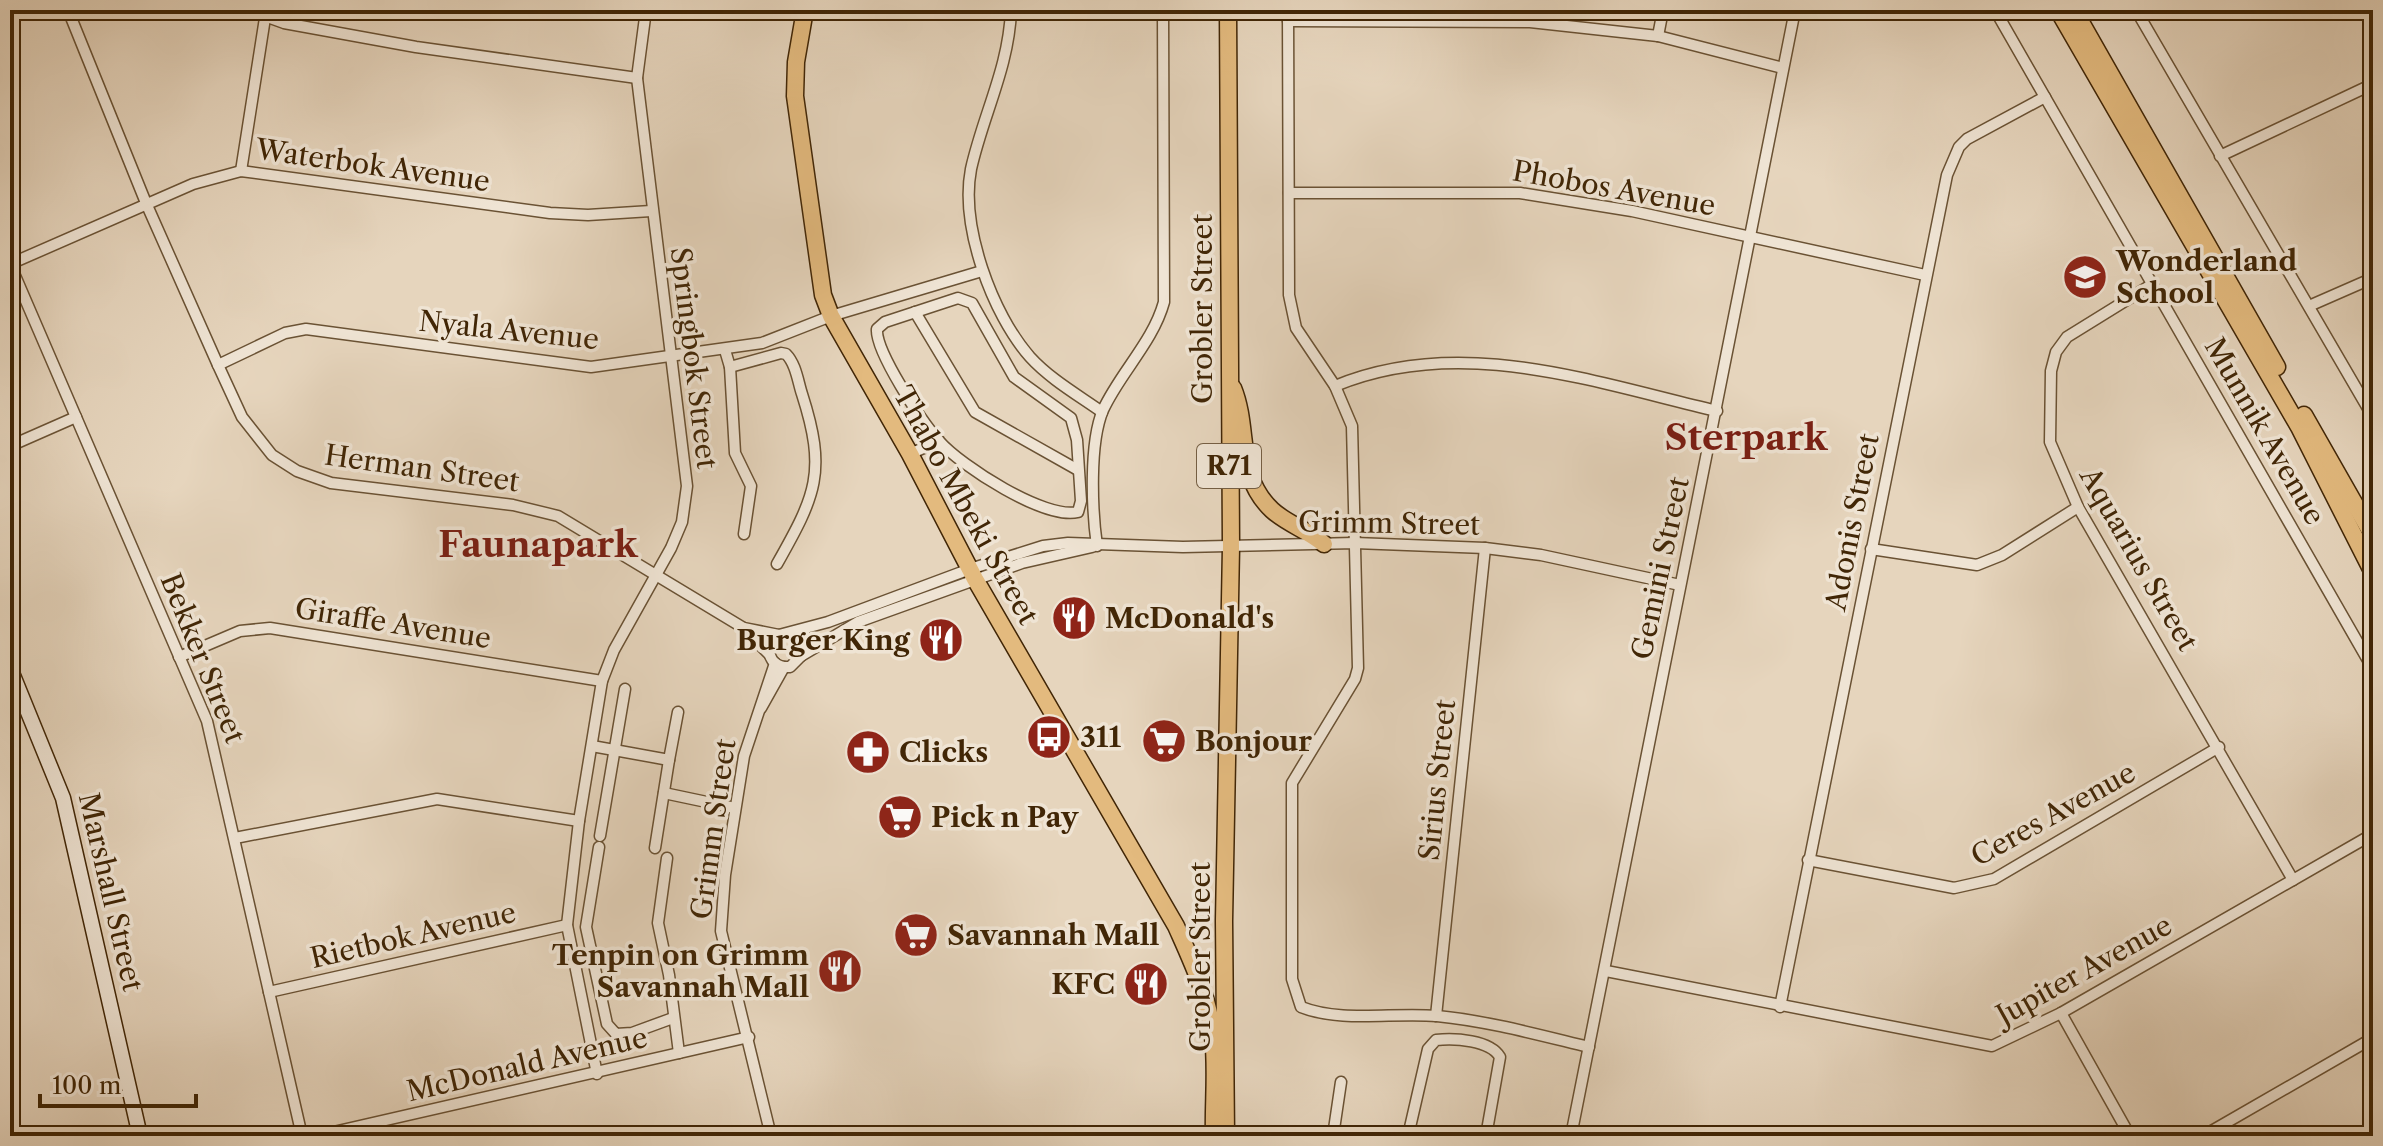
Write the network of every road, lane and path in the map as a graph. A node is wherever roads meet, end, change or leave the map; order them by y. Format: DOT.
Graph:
graph roads {
  1 [pos="68,10"];
  2 [pos="248,10"];
  3 [pos="646,10"];
  4 [pos="805,10"];
  5 [pos="1011,10"];
  6 [pos="1163,10"];
  7 [pos="1228,10"];
  8 [pos="1663,10"];
  9 [pos="1795,10"];
  10 [pos="1995,10"];
  11 [pos="2058,10"];
  12 [pos="2074,10"];
  13 [pos="2136,10"];
  14 [pos="1288,16"];
  15 [pos="265,18"];
  16 [pos="1658,36"];
  17 [pos="1783,68"];
  18 [pos="637,78"];
  19 [pos="2373,84"];
  20 [pos="2045,97"];
  21 [pos="2220,156"];
  22 [pos="241,171"];
  23 [pos="1289,193"];
  24 [pos="146,203"];
  25 [pos="651,211"];
  26 [pos="1751,237"];
  27 [pos="10,264"];
  28 [pos="982,271"];
  29 [pos="1925,275"];
  30 [pos="2373,278"];
  31 [pos="2151,285"];
  32 [pos="2309,306"];
  33 [pos="915,312"];
  34 [pos="831,316"];
  35 [pos="725,350"];
  36 [pos="669,358"];
  37 [pos="218,365"];
  38 [pos="730,367"];
  39 [pos="1228,375"];
  40 [pos="1335,386"];
  41 [pos="1717,411"];
  42 [pos="1102,412"];
  43 [pos="76,417"];
  44 [pos="2373,417"];
  45 [pos="939,441"];
  46 [pos="10,446"];
  47 [pos="910,454"];
  48 [pos="1078,470"];
  49 [pos="2078,507"];
  50 [pos="744,534"];
  51 [pos="2373,536"];
  52 [pos="1355,543"];
  53 [pos="1324,544"];
  54 [pos="1096,546"];
  55 [pos="1231,547"];
  56 [pos="1485,548"];
  57 [pos="1871,549"];
  58 [pos="777,564"];
  59 [pos="2373,573"];
  60 [pos="972,574"];
  61 [pos="657,578"];
  62 [pos="1680,585"];
  63 [pos="742,627"];
  64 [pos="784,634"];
  65 [pos="801,656"];
  66 [pos="179,657"];
  67 [pos="776,661"];
  68 [pos="10,668"];
  69 [pos="2373,669"];
  70 [pos="602,681"];
  71 [pos="625,689"];
  72 [pos="678,712"];
  73 [pos="592,746"];
  74 [pos="2219,747"];
  75 [pos="616,750"];
  76 [pos="669,760"];
  77 [pos="664,793"];
  78 [pos="735,808"];
  79 [pos="579,821"];
  80 [pos="2373,834"];
  81 [pos="235,838"];
  82 [pos="655,848"];
  83 [pos="667,858"];
  84 [pos="1808,860"];
  85 [pos="2293,880"];
  86 [pos="1224,921"];
  87 [pos="567,925"];
  88 [pos="1606,971"];
  89 [pos="269,992"];
  90 [pos="1780,1007"];
  91 [pos="2061,1013"];
  92 [pos="1436,1016"];
  93 [pos="673,1018"];
  94 [pos="749,1037"];
  95 [pos="2373,1038"];
  96 [pos="1214,1039"];
  97 [pos="1589,1047"];
  98 [pos="679,1053"];
  99 [pos="597,1074"];
  100 [pos="1341,1082"];
  101 [pos="1226,1129"];
  102 [pos="140,1136"];
  103 [pos="302,1136"];
  104 [pos="316,1136"];
  105 [pos="771,1136"];
  106 [pos="1214,1136"];
  107 [pos="1333,1136"];
  108 [pos="1408,1136"];
  109 [pos="1486,1136"];
  110 [pos="1571,1136"];
  111 [pos="2130,1136"];
  112 [pos="2203,1136"];
  1 -- 24 [label="street, Herman Street"];
  2 -- 15 [label="street"];
  3 -- 18 [label="street, Springbok Street"];
  4 -- 34 [label="main road, Thabo Mbeki Street"];
  5 -- 28 [label="street"];
  6 -- 42 [label="street, Grobler Street"];
  7 -- 39 [label="main road, Grobler Street / R71"];
  8 -- 16 [label="street"];
  9 -- 17 [label="street, Gemini Street"];
  10 -- 20 [label="street, Munnik Avenue"];
  11 -- 59 [label="main road, Munnik Avenue"];
  12 -- 51 [label="main road, Munnik Avenue"];
  13 -- 21 [label="street"];
  14 -- 16 [label="street"];
  14 -- 23 [label="street"];
  15 -- 18 [label="street"];
  15 -- 22 [label="street"];
  16 -- 17 [label="street"];
  17 -- 26 [label="street, Gemini Street"];
  18 -- 25 [label="street, Springbok Street"];
  19 -- 21 [label="street"];
  20 -- 29 [label="street, Adonis Street"];
  20 -- 31 [label="street, Munnik Avenue"];
  21 -- 32 [label="street"];
  22 -- 24 [label="street, Waterbok Avenue"];
  22 -- 25 [label="street, Waterbok Avenue"];
  23 -- 26 [label="street, Phobos Avenue"];
  23 -- 40 [label="street"];
  24 -- 27 [label="street, Waterbok Avenue"];
  24 -- 37 [label="street, Herman Street"];
  25 -- 36 [label="street, Springbok Street"];
  26 -- 29 [label="street, Phobos Avenue"];
  26 -- 41 [label="street, Gemini Street"];
  27 -- 43 [label="street, Bekker Street"];
  28 -- 34 [label="street, Nyala Avenue"];
  28 -- 42 [label="street"];
  29 -- 57 [label="street, Adonis Street"];
  30 -- 32 [label="street"];
  31 -- 49 [label="street, Aquarius Street"];
  31 -- 69 [label="street, Munnik Avenue"];
  32 -- 44 [label="street"];
  33 -- 45 [label="street"];
  33 -- 48 [label="street"];
  33 -- 48 [label="street"];
  34 -- 35 [label="street, Nyala Avenue"];
  34 -- 47 [label="main road, Thabo Mbeki Street"];
  35 -- 36 [label="street, Nyala Avenue"];
  35 -- 38 [label="street"];
  36 -- 37 [label="street, Nyala Avenue"];
  36 -- 61 [label="street, Springbok Street"];
  37 -- 61 [label="street, Herman Street"];
  38 -- 50 [label="street"];
  38 -- 58 [label="street"];
  39 -- 53 [label="main road"];
  39 -- 55 [label="main road, Grobler Street / R71"];
  40 -- 41 [label="street"];
  40 -- 52 [label="street"];
  41 -- 62 [label="street, Gemini Street"];
  42 -- 54 [label="street, Grobler Street"];
  43 -- 46 [label="street"];
  43 -- 66 [label="street, Bekker Street"];
  45 -- 47 [label="street"];
  45 -- 48 [label="street"];
  47 -- 60 [label="main road, Thabo Mbeki Street"];
  49 -- 57 [label="street"];
  49 -- 74 [label="street, Aquarius Street"];
  52 -- 53 [label="street, Grimm Street"];
  52 -- 56 [label="street, Grimm Street"];
  52 -- 92 [label="street"];
  53 -- 55 [label="street, Grimm Street"];
  54 -- 55 [label="street, Grimm Street"];
  54 -- 60 [label="street, Grimm Street"];
  55 -- 86 [label="main road, Grobler Street / R71"];
  56 -- 62 [label="street, Grimm Street"];
  56 -- 92 [label="street, Sirius Street"];
  57 -- 84 [label="street, Adonis Street"];
  60 -- 64 [label="street, Grimm Street"];
  60 -- 65 [label="street, Grimm Street"];
  60 -- 96 [label="main road, Thabo Mbeki Street"];
  61 -- 63 [label="street, Herman Street"];
  61 -- 70 [label="street, Springbok Street"];
  62 -- 88 [label="street, Gemini Street"];
  63 -- 64 [label="street, Herman Street"];
  63 -- 67 [label="street, Herman Street"];
  64 -- 65 [label="street"];
  64 -- 67 [label="street"];
  65 -- 67 [label="street"];
  66 -- 70 [label="street, Giraffe Avenue"];
  66 -- 81 [label="street, Bekker Street"];
  67 -- 78 [label="street, Grimm Street"];
  68 -- 102 [label="street, Marshall Street"];
  70 -- 73 [label="street, Springbok Street"];
  71 -- 75 [label="street"];
  72 -- 76 [label="street"];
  73 -- 75 [label="street"];
  73 -- 79 [label="street, Springbok Street"];
  74 -- 84 [label="street, Ceres Avenue"];
  74 -- 85 [label="street, Aquarius Street"];
  75 -- 76 [label="street"];
  75 -- 93 [label="street"];
  76 -- 77 [label="street"];
  77 -- 78 [label="street"];
  77 -- 82 [label="street"];
  78 -- 94 [label="street, Grimm Street"];
  79 -- 81 [label="street"];
  79 -- 87 [label="street, Springbok Street"];
  80 -- 85 [label="street, Jupiter Avenue"];
  81 -- 89 [label="street, Bekker Street"];
  83 -- 93 [label="street"];
  84 -- 90 [label="street, Adonis Street"];
  85 -- 91 [label="street, Jupiter Avenue"];
  86 -- 96 [label="main road"];
  86 -- 101 [label="main road, Grobler Street / R71"];
  87 -- 89 [label="street, Rietbok Avenue"];
  87 -- 99 [label="street, Springbok Street"];
  88 -- 90 [label="street, Jupiter Avenue"];
  88 -- 97 [label="street, Gemini Street"];
  89 -- 103 [label="street, Bekker Street"];
  90 -- 91 [label="street, Jupiter Avenue"];
  91 -- 111 [label="street"];
  92 -- 97 [label="street"];
  93 -- 98 [label="street"];
  94 -- 98 [label="street, McDonald Avenue"];
  94 -- 105 [label="street, Grimm Street"];
  95 -- 112 [label="street"];
  96 -- 101 [label="main road"];
  96 -- 106 [label="main road, Grobler Street"];
  97 -- 110 [label="street, Gemini Street"];
  98 -- 99 [label="street, McDonald Avenue"];
  99 -- 104 [label="street, McDonald Avenue"];
  100 -- 107 [label="street"];
  108 -- 109 [label="street"];
}
